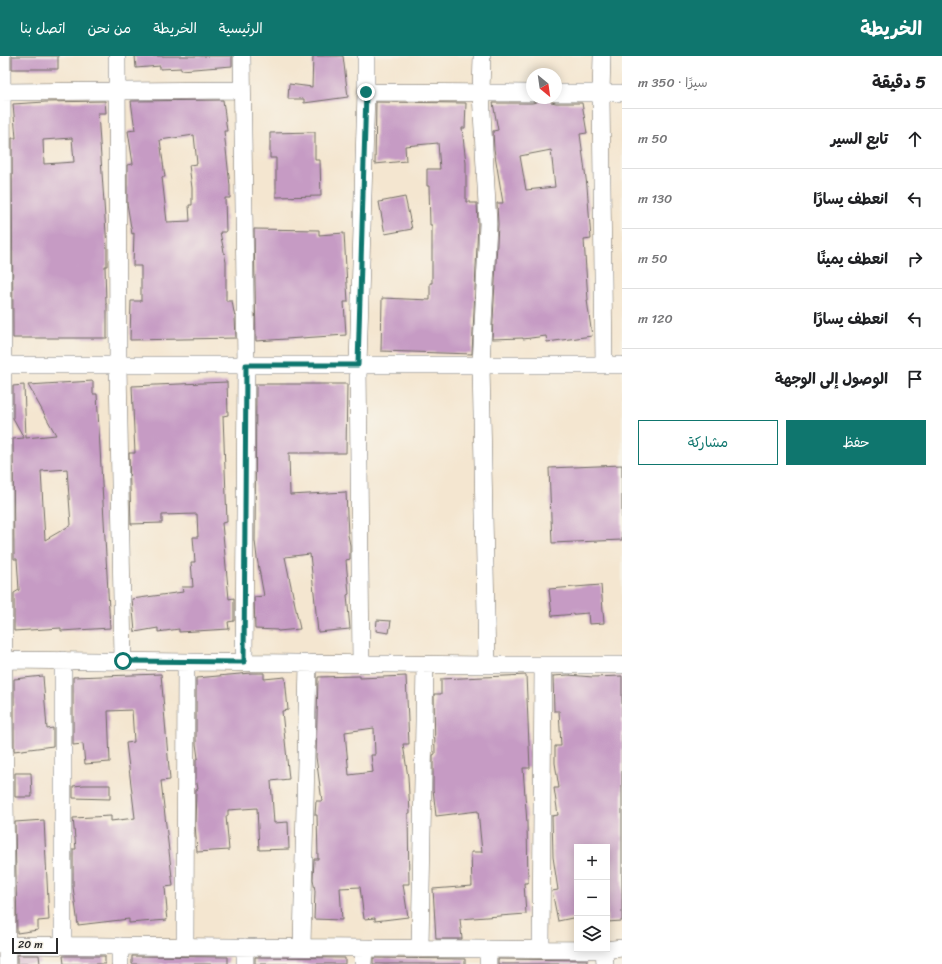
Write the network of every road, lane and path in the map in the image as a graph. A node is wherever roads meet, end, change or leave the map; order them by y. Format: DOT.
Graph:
graph roads {
  1 [pos="2,56"];
  2 [pos="117,56"];
  3 [pos="242,56"];
  4 [pos="366,56"];
  5 [pos="482,56"];
  6 [pos="602,56"];
  7 [pos="118,90"];
  8 [pos="242,90"];
  9 [pos="1,92"];
  10 [pos="366,92"];
  11 [pos="481,93"];
  12 [pos="526,93"];
  13 [pos="562,93"];
  14 [pos="601,93"];
  15 [pos="622,93"];
  16 [pos="1,365"];
  17 [pos="118,365"];
  18 [pos="246,365"];
  19 [pos="358,365"];
  20 [pos="481,365"];
  21 [pos="604,365"];
  22 [pos="622,366"];
  23 [pos="2,485"];
  24 [pos="5,660"];
  25 [pos="64,660"];
  26 [pos="123,661"];
  27 [pos="186,662"];
  28 [pos="244,662"];
  29 [pos="308,663"];
  30 [pos="361,664"];
  31 [pos="425,665"];
  32 [pos="488,665"];
  33 [pos="543,665"];
  34 [pos="622,665"];
  35 [pos="2,716"];
  36 [pos="3,945"];
  37 [pos="62,945"];
  38 [pos="120,946"];
  39 [pos="185,946"];
  40 [pos="245,947"];
  41 [pos="302,947"];
  42 [pos="420,948"];
  43 [pos="622,948"];
  44 [pos="541,949"];
  45 [pos="363,956"];
  46 [pos="488,956"];
  47 [pos="604,957"];
  48 [pos="7,964"];
  49 [pos="120,964"];
  50 [pos="245,964"];
  1 -- 9 [label="street"];
  2 -- 7 [label="street"];
  3 -- 8 [label="street"];
  4 -- 10 [label="street"];
  5 -- 11 [label="street"];
  6 -- 14 [label="street"];
  7 -- 8 [label="street"];
  7 -- 9 [label="street"];
  7 -- 17 [label="street"];
  8 -- 18 [label="street"];
  9 -- 16 [label="street"];
  10 -- 11 [label="street"];
  10 -- 19 [label="street"];
  11 -- 12 [label="street"];
  11 -- 20 [label="street"];
  13 -- 14 [label="street"];
  14 -- 15 [label="street"];
  14 -- 21 [label="street"];
  16 -- 17 [label="street"];
  16 -- 23 [label="street"];
  17 -- 18 [label="street"];
  17 -- 26 [label="street"];
  18 -- 19 [label="street"];
  18 -- 28 [label="street"];
  19 -- 20 [label="street"];
  19 -- 30 [label="street"];
  20 -- 21 [label="street"];
  20 -- 32 [label="street"];
  21 -- 22 [label="street"];
  23 -- 24 [label="street"];
  24 -- 25 [label="street"];
  24 -- 35 [label="street"];
  25 -- 26 [label="street"];
  25 -- 37 [label="street"];
  26 -- 27 [label="street"];
  27 -- 28 [label="street"];
  27 -- 39 [label="street"];
  28 -- 29 [label="street"];
  29 -- 30 [label="street"];
  29 -- 41 [label="street"];
  30 -- 31 [label="street"];
  31 -- 32 [label="street"];
  31 -- 42 [label="street"];
  32 -- 33 [label="street"];
  33 -- 34 [label="street"];
  33 -- 44 [label="street"];
  35 -- 36 [label="street"];
  36 -- 37 [label="street"];
  36 -- 48 [label="street"];
  37 -- 38 [label="street"];
  38 -- 39 [label="street"];
  38 -- 49 [label="street"];
  39 -- 40 [label="street"];
  40 -- 41 [label="street"];
  40 -- 50 [label="street"];
  41 -- 45 [label="street"];
  42 -- 45 [label="street"];
  42 -- 46 [label="street"];
  43 -- 47 [label="street"];
  44 -- 46 [label="street"];
  44 -- 47 [label="street"];
}
